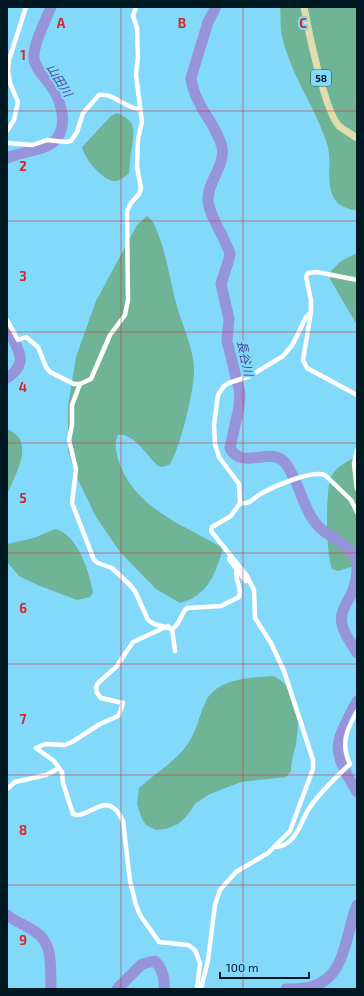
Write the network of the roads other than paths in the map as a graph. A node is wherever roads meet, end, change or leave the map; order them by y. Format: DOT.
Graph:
graph roads {
  1 [pos="26,7"];
  2 [pos="136,7"];
  3 [pos="304,7"];
  4 [pos="140,109"];
  5 [pos="7,131"];
  6 [pos="357,138"];
  7 [pos="7,143"];
  8 [pos="357,280"];
  9 [pos="311,312"];
  10 [pos="7,320"];
  11 [pos="80,384"];
  12 [pos="357,395"];
  13 [pos="357,450"];
  14 [pos="357,489"];
  15 [pos="240,503"];
  16 [pos="357,512"];
  17 [pos="215,538"];
  18 [pos="237,570"];
  19 [pos="254,590"];
  20 [pos="170,627"];
  21 [pos="175,651"];
  22 [pos="357,711"];
  23 [pos="59,768"];
  24 [pos="7,789"];
  25 [pos="276,847"];
  26 [pos="197,989"];
  27 [pos="201,989"];
  1 -- 5 [label="street"];
  2 -- 4 [label="street"];
  3 -- 6 [label="main road, 58"];
  4 -- 7 [label="street"];
  4 -- 11 [label="street"];
  8 -- 9 [label="street"];
  9 -- 12 [label="street"];
  9 -- 15 [label="street"];
  10 -- 11 [label="street"];
  11 -- 20 [label="street"];
  13 -- 14 [label="street"];
  15 -- 16 [label="street"];
  15 -- 17 [label="street"];
  17 -- 18 [label="street"];
  17 -- 19 [label="street"];
  18 -- 19 [label="street"];
  18 -- 20 [label="street"];
  19 -- 25 [label="street"];
  20 -- 21 [label="street"];
  20 -- 23 [label="street"];
  22 -- 25 [label="street"];
  23 -- 24 [label="street"];
  23 -- 26 [label="street"];
  25 -- 27 [label="street"];
}
